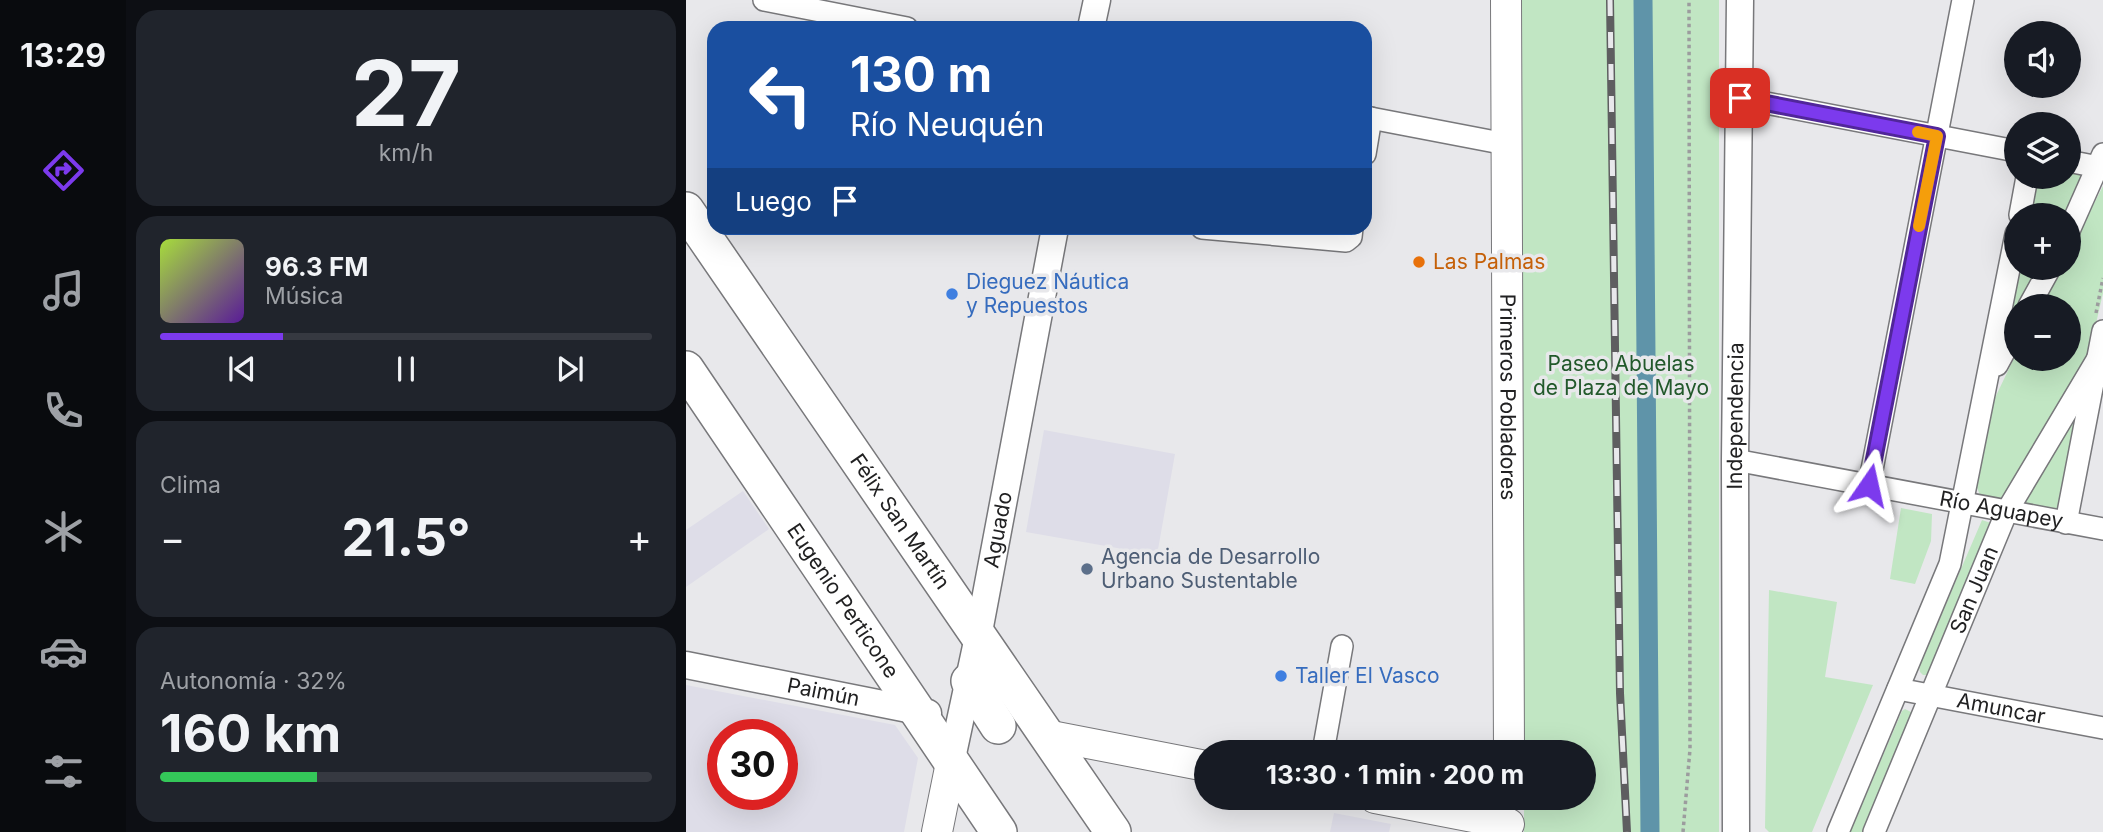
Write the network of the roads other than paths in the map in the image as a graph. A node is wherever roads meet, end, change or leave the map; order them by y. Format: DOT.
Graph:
graph roads {
  1 [pos="764,0"];
  2 [pos="1097,0"];
  3 [pos="1506,0"];
  4 [pos="1740,0"];
  5 [pos="1963,0"];
  6 [pos="821,5"];
  7 [pos="881,21"];
  8 [pos="1092,21"];
  9 [pos="1740,98"];
  10 [pos="1372,118"];
  11 [pos="1937,136"];
  12 [pos="1506,144"];
  13 [pos="2004,149"];
  14 [pos="2081,162"];
  15 [pos="2101,163"];
  16 [pos="2081,205"];
  17 [pos="686,210"];
  18 [pos="1054,235"];
  19 [pos="1274,235"];
  20 [pos="1351,235"];
  21 [pos="2007,280"];
  22 [pos="2098,328"];
  23 [pos="2004,352"];
  24 [pos="2097,360"];
  25 [pos="686,369"];
  26 [pos="1986,385"];
  27 [pos="1735,460"];
  28 [pos="1869,485"];
  29 [pos="1963,503"];
  30 [pos="2007,512"];
  31 [pos="2066,523"];
  32 [pos="2103,530"];
  33 [pos="978,637"];
  34 [pos="1342,646"];
  35 [pos="686,665"];
  36 [pos="969,681"];
  37 [pos="1898,689"];
  38 [pos="1931,696"];
  39 [pos="915,710"];
  40 [pos="961,719"];
  41 [pos="998,726"];
  42 [pos="2103,728"];
  43 [pos="1045,735"];
  44 [pos="1325,740"];
  45 [pos="1509,740"];
  46 [pos="951,763"];
  47 [pos="1194,764"];
  48 [pos="1455,810"];
  49 [pos="1509,818"];
  50 [pos="937,832"];
  51 [pos="999,832"];
  52 [pos="1113,832"];
  53 [pos="1736,832"];
  54 [pos="1838,832"];
  55 [pos="1874,832"];
  1 -- 6 [label="street"];
  2 -- 8 [label="street"];
  3 -- 12 [label="main road, Primeros Pobladores"];
  4 -- 9 [label="street, Independencia"];
  5 -- 11 [label="street"];
  6 -- 7 [label="street"];
  9 -- 11 [label="street"];
  9 -- 27 [label="street, Independencia"];
  10 -- 12 [label="street"];
  11 -- 13 [label="street"];
  11 -- 28 [label="street"];
  12 -- 45 [label="main road, Primeros Pobladores"];
  14 -- 15 [label="street"];
  15 -- 16 [label="street"];
  17 -- 33 [label="highway, Félix San Martín"];
  18 -- 33 [label="street, Aguado"];
  19 -- 20 [label="street"];
  21 -- 26 [label="street, San Juan"];
  22 -- 24 [label="street, San Juan"];
  23 -- 26 [label="street, San Juan"];
  24 -- 30 [label="street, San Juan"];
  24 -- 31 [label="street, San Juan"];
  25 -- 39 [label="highway, Eugenio Perticone"];
  26 -- 29 [label="street, San Juan"];
  27 -- 28 [label="street, Río Aguapey"];
  27 -- 53 [label="street, Independencia"];
  28 -- 29 [label="street, Río Aguapey"];
  29 -- 30 [label="street, Río Aguapey"];
  29 -- 37 [label="street, San Juan"];
  30 -- 31 [label="street, Río Aguapey"];
  30 -- 38 [label="street, San Juan"];
  31 -- 32 [label="street, Río Aguapey"];
  33 -- 36 [label="street, Aguado"];
  33 -- 43 [label="highway, Félix San Martín"];
  34 -- 44 [label="street"];
  35 -- 39 [label="street, Paimún"];
  36 -- 40 [label="street, Aguado"];
  36 -- 41 [label="highway"];
  37 -- 38 [label="street, Amuncar"];
  37 -- 54 [label="street, San Juan"];
  38 -- 42 [label="street, Amuncar"];
  38 -- 55 [label="street, San Juan"];
  39 -- 40 [label="street, Paimún"];
  39 -- 46 [label="highway, Eugenio Perticone"];
  40 -- 41 [label="street, Paimún"];
  40 -- 46 [label="street, Aguado"];
  41 -- 43 [label="street, Paimún"];
  43 -- 47 [label="main road"];
  43 -- 52 [label="highway, Félix San Martín"];
  46 -- 50 [label="main road, Aguado"];
  46 -- 51 [label="highway, Eugenio Perticone"];
  48 -- 49 [label="main road"];
}
